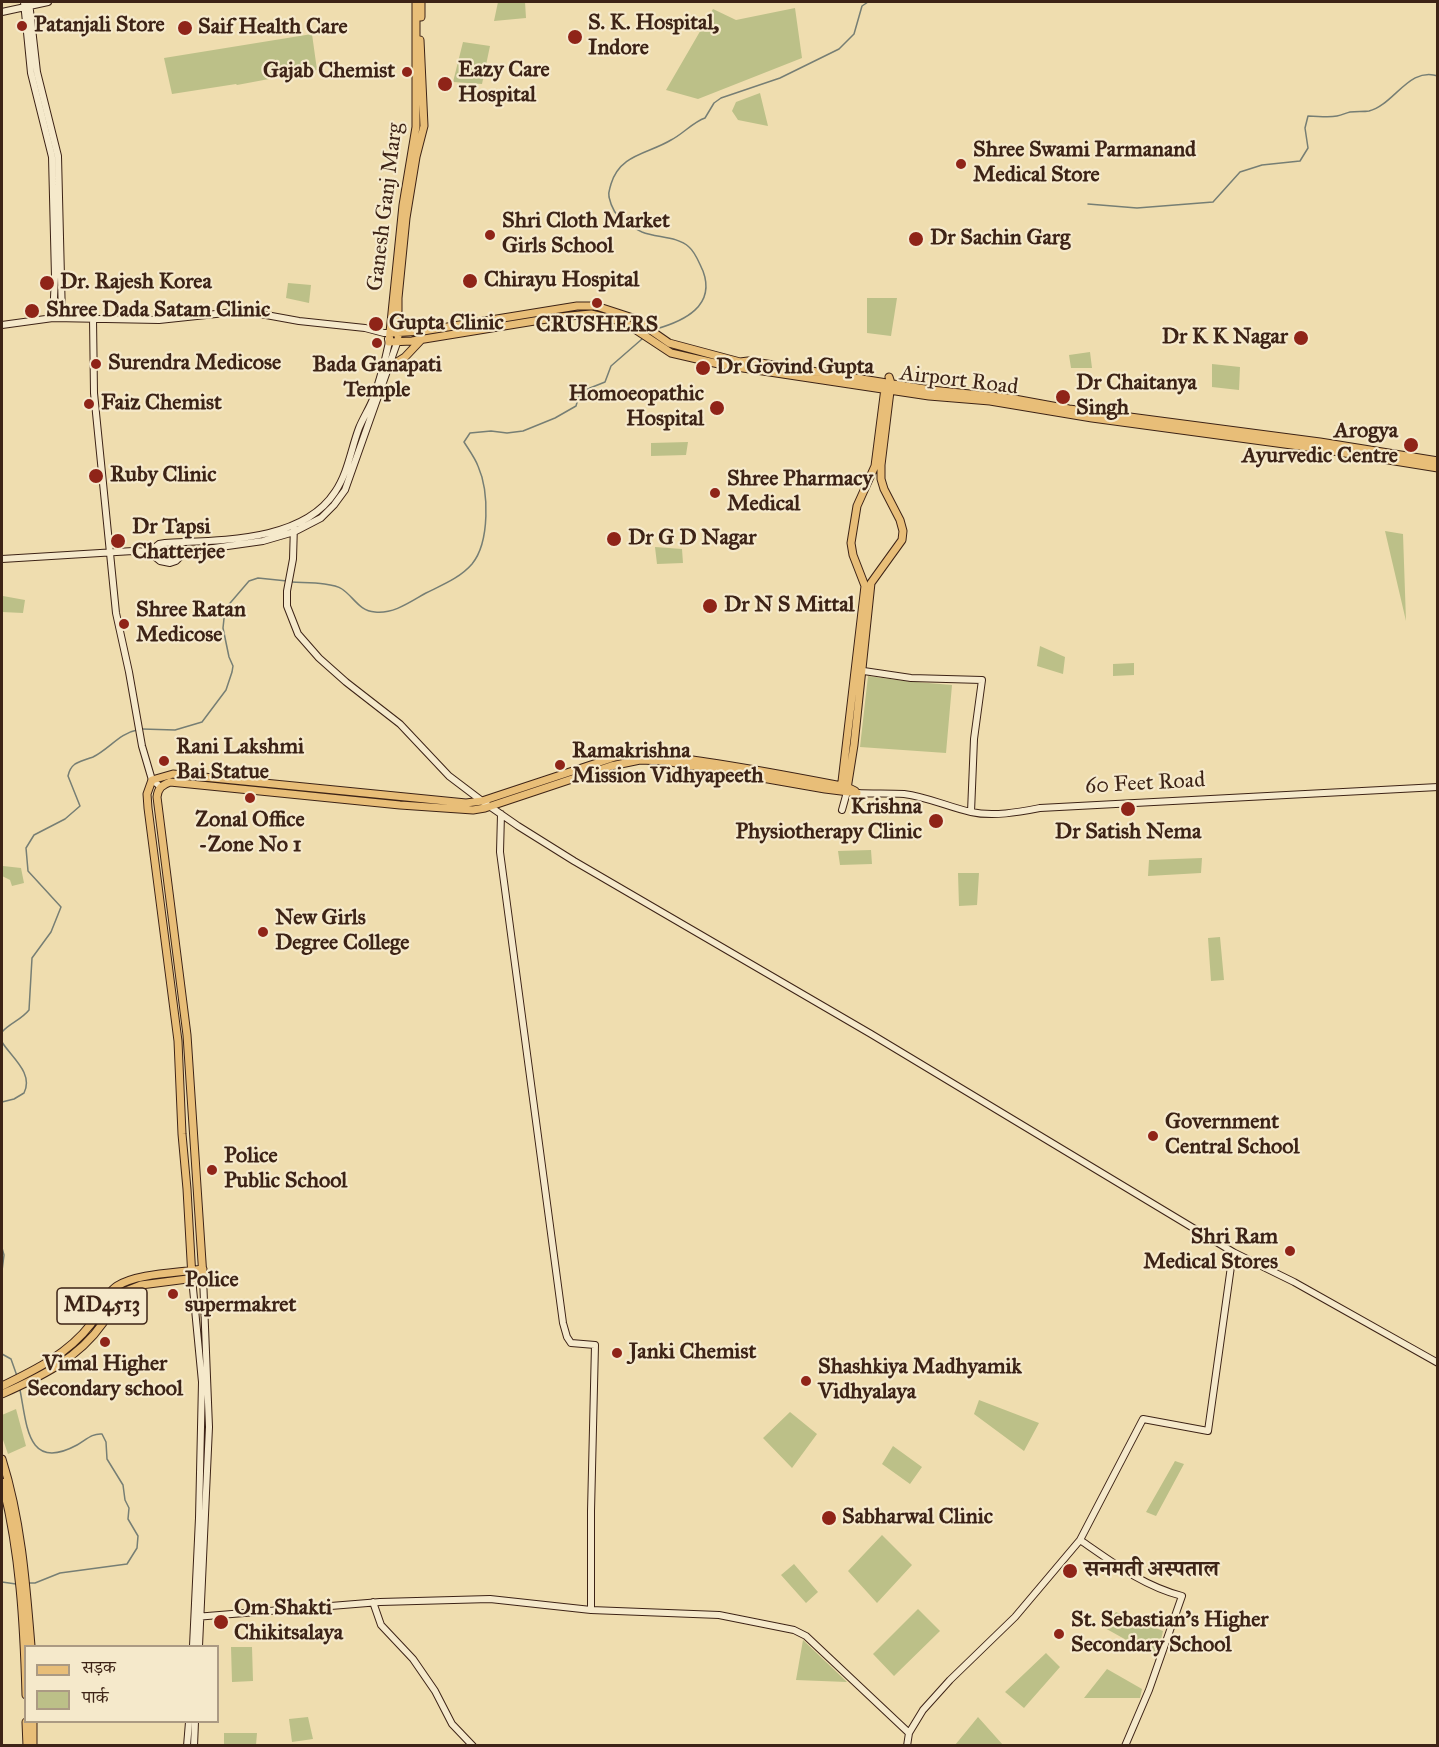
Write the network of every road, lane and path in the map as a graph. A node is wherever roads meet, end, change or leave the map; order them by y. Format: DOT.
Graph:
graph roads {
  1 [pos="48,2"];
  2 [pos="416,2"];
  3 [pos="421,2"];
  4 [pos="27,4"];
  5 [pos="2,12"];
  6 [pos="53,318"];
  7 [pos="62,318"];
  8 [pos="93,318"];
  9 [pos="2,326"];
  10 [pos="391,333"];
  11 [pos="421,340"];
  12 [pos="393,342"];
  13 [pos="389,367"];
  14 [pos="888,386"];
  15 [pos="1437,461"];
  16 [pos="1437,468"];
  17 [pos="294,529"];
  18 [pos="109,552"];
  19 [pos="149,552"];
  20 [pos="2,559"];
  21 [pos="859,670"];
  22 [pos="152,780"];
  23 [pos="160,787"];
  24 [pos="1437,787"];
  25 [pos="844,789"];
  26 [pos="857,793"];
  27 [pos="482,801"];
  28 [pos="491,806"];
  29 [pos="842,808"];
  30 [pos="971,812"];
  31 [pos="501,814"];
  32 [pos="1233,1252"];
  33 [pos="203,1273"];
  34 [pos="192,1274"];
  35 [pos="1437,1363"];
  36 [pos="4,1389"];
  37 [pos="2,1459"];
  38 [pos="2,1482"];
  39 [pos="1080,1540"];
  40 [pos="22,1578"];
  41 [pos="24,1595"];
  42 [pos="373,1602"];
  43 [pos="591,1610"];
  44 [pos="198,1617"];
  45 [pos="25,1645"];
  46 [pos="31,1645"];
  47 [pos="193,1645"];
  48 [pos="199,1645"];
  49 [pos="26,1723"];
  50 [pos="33,1723"];
  51 [pos="189,1723"];
  52 [pos="195,1723"];
  53 [pos="909,1733"];
  54 [pos="27,1746"];
  55 [pos="33,1746"];
  56 [pos="187,1746"];
  57 [pos="194,1746"];
  58 [pos="473,1746"];
  59 [pos="907,1746"];
  60 [pos="1125,1746"];
  1 -- 4 [label="street"];
  2 -- 10 [label="main road, Ganesh Ganj Marg"];
  3 -- 10 [label="main road"];
  4 -- 5 [label="street"];
  4 -- 6 [label="street"];
  4 -- 7 [label="street"];
  6 -- 7 [label="street"];
  6 -- 9 [label="street"];
  7 -- 8 [label="street"];
  8 -- 10 [label="street"];
  8 -- 18 [label="street"];
  10 -- 12 [label="main road"];
  10 -- 12 [label="street"];
  10 -- 14 [label="main road, Airport Road"];
  11 -- 12 [label="main road, Airport Road"];
  11 -- 13 [label="main road"];
  11 -- 14 [label="main road, Airport Road"];
  12 -- 13 [label="street"];
  12 -- 17 [label="street"];
  13 -- 17 [label="street"];
  14 -- 15 [label="main road, Airport Road"];
  14 -- 16 [label="main road, Airport Road"];
  14 -- 21 [label="main road"];
  14 -- 21 [label="main road"];
  17 -- 19 [label="street"];
  17 -- 19 [label="street"];
  17 -- 27 [label="street"];
  18 -- 19 [label="street"];
  18 -- 20 [label="street"];
  18 -- 22 [label="street"];
  21 -- 25 [label="main road"];
  21 -- 30 [label="street"];
  22 -- 23 [label="street"];
  22 -- 27 [label="main road"];
  22 -- 34 [label="main road"];
  23 -- 28 [label="main road"];
  23 -- 33 [label="main road"];
  24 -- 30 [label="street, 60 Feet Road"];
  25 -- 26 [label="main road"];
  25 -- 27 [label="main road"];
  25 -- 28 [label="main road"];
  25 -- 29 [label="street"];
  26 -- 30 [label="street, 60 Feet Road"];
  27 -- 28 [label="street"];
  28 -- 31 [label="street"];
  31 -- 32 [label="street"];
  31 -- 43 [label="street"];
  32 -- 35 [label="street"];
  32 -- 39 [label="street"];
  33 -- 34 [label="main road, MD4513"];
  33 -- 44 [label="street"];
  34 -- 36 [label="main road, MD4513"];
  34 -- 44 [label="street"];
  37 -- 40 [label="main road"];
  38 -- 40 [label="main road"];
  39 -- 53 [label="street"];
  39 -- 60 [label="street"];
  40 -- 41 [label="main road"];
  41 -- 45 [label="main road"];
  41 -- 46 [label="main road"];
  42 -- 43 [label="street"];
  42 -- 44 [label="street"];
  42 -- 58 [label="street"];
  43 -- 53 [label="street"];
  44 -- 47 [label="street"];
  44 -- 48 [label="street"];
  49 -- 54 [label="main road"];
  50 -- 55 [label="main road"];
  51 -- 56 [label="street"];
  52 -- 57 [label="street"];
  53 -- 59 [label="street"];
}
